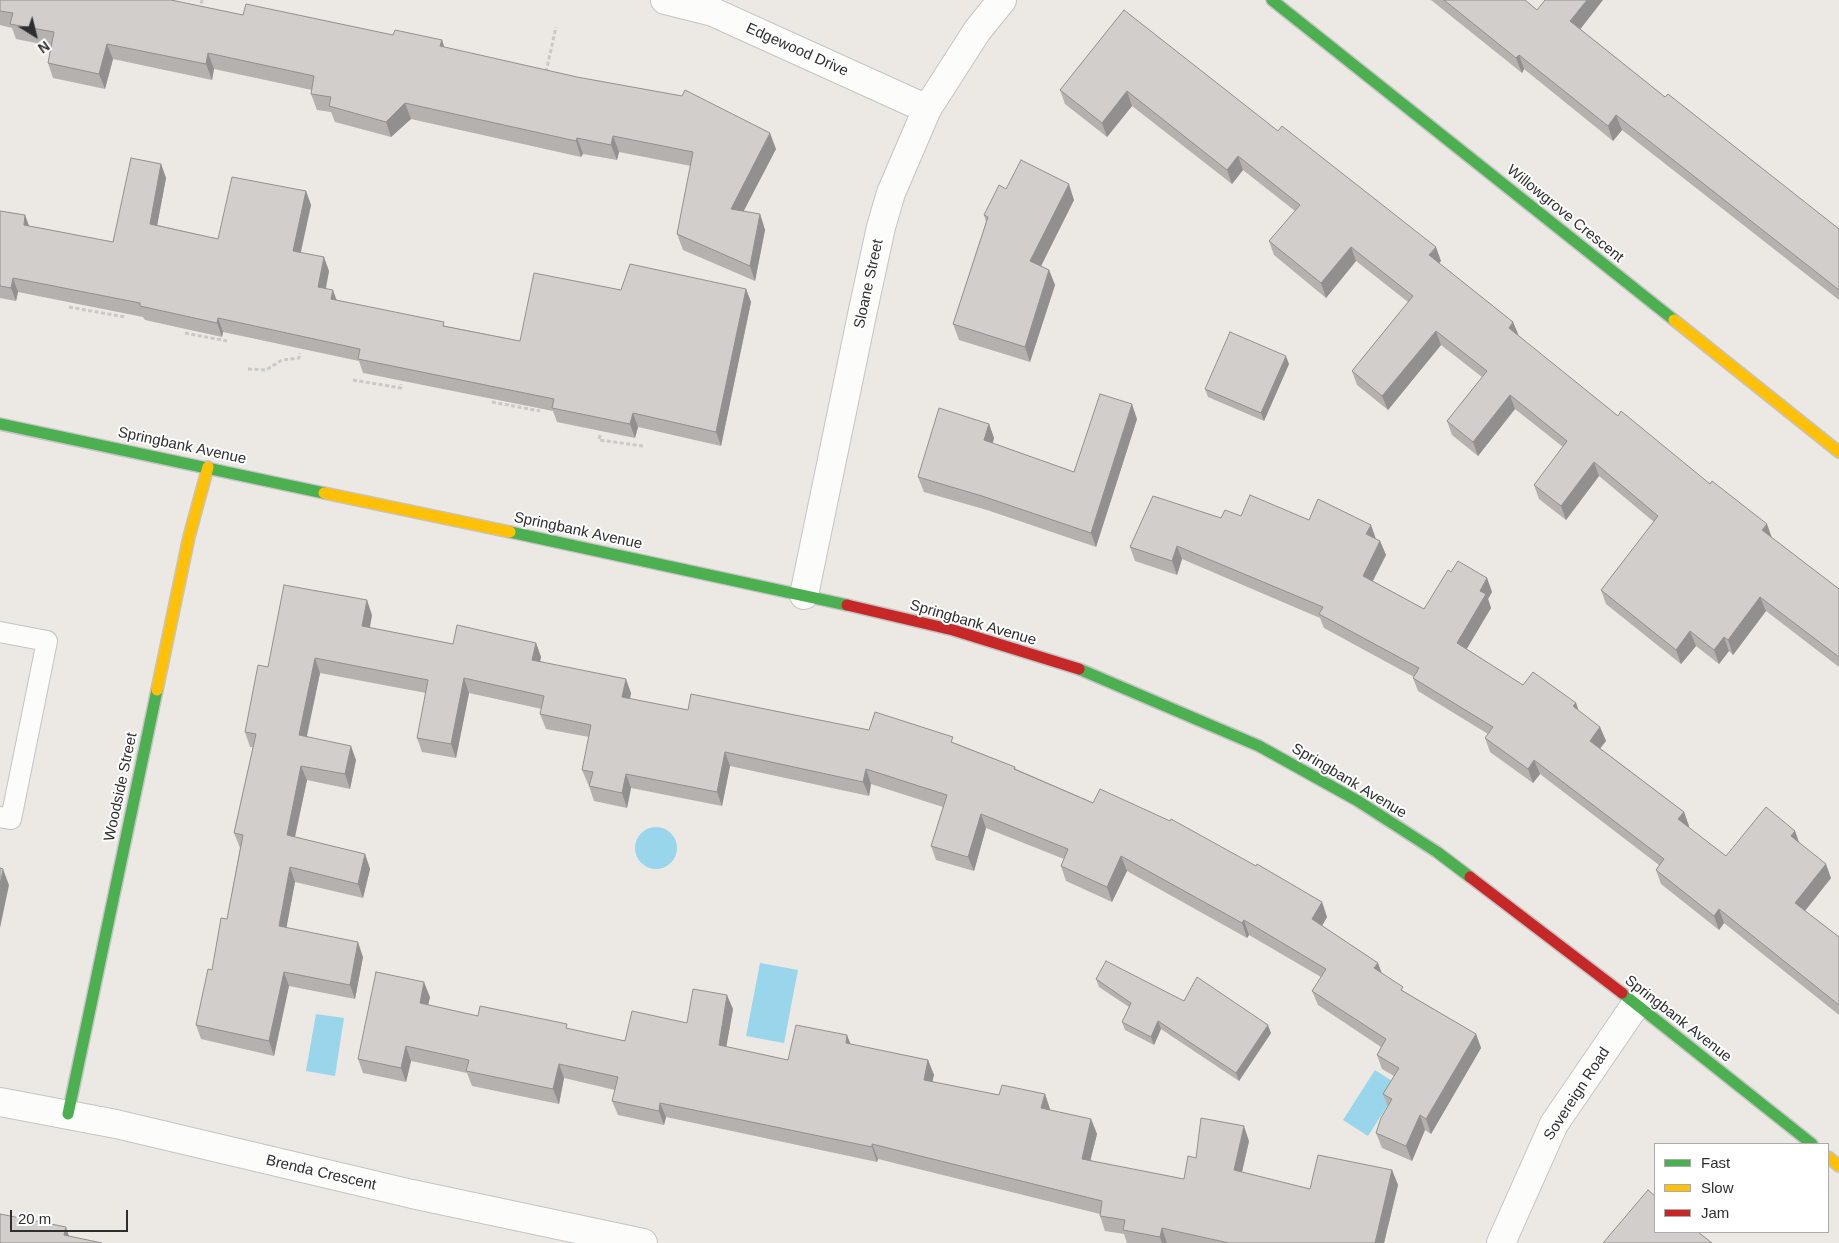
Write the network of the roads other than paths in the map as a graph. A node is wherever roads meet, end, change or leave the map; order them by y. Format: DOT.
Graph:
graph roads {
  1 [pos="665,0"];
  2 [pos="1002,0"];
  3 [pos="1272,0"];
  4 [pos="927,109"];
  5 [pos="0,424"];
  6 [pos="1839,452"];
  7 [pos="208,466"];
  8 [pos="804,595"];
  9 [pos="0,632"];
  10 [pos="0,817"];
  11 [pos="1636,1004"];
  12 [pos="0,1102"];
  13 [pos="68,1114"];
  14 [pos="1811,1143"];
  15 [pos="1829,1158"];
  16 [pos="1839,1166"];
  17 [pos="643,1243"];
  18 [pos="1502,1243"];
  1 -- 4 [label="street, Edgewood Drive"];
  2 -- 4 [label="street, Sloane Street"];
  3 -- 6 [label="main road, Willowgrove Crescent"];
  4 -- 8 [label="street, Sloane Street"];
  5 -- 7 [label="main road, Springbank Avenue"];
  7 -- 8 [label="main road, Springbank Avenue"];
  7 -- 13 [label="main road, Woodside Street"];
  8 -- 11 [label="main road, Springbank Avenue"];
  9 -- 10 [label="lane"];
  11 -- 14 [label="main road, Springbank Avenue"];
  11 -- 18 [label="street, Sovereign Road"];
  12 -- 13 [label="street, Brenda Crescent"];
  13 -- 17 [label="street, Brenda Crescent"];
  15 -- 16 [label="main road"];
}
